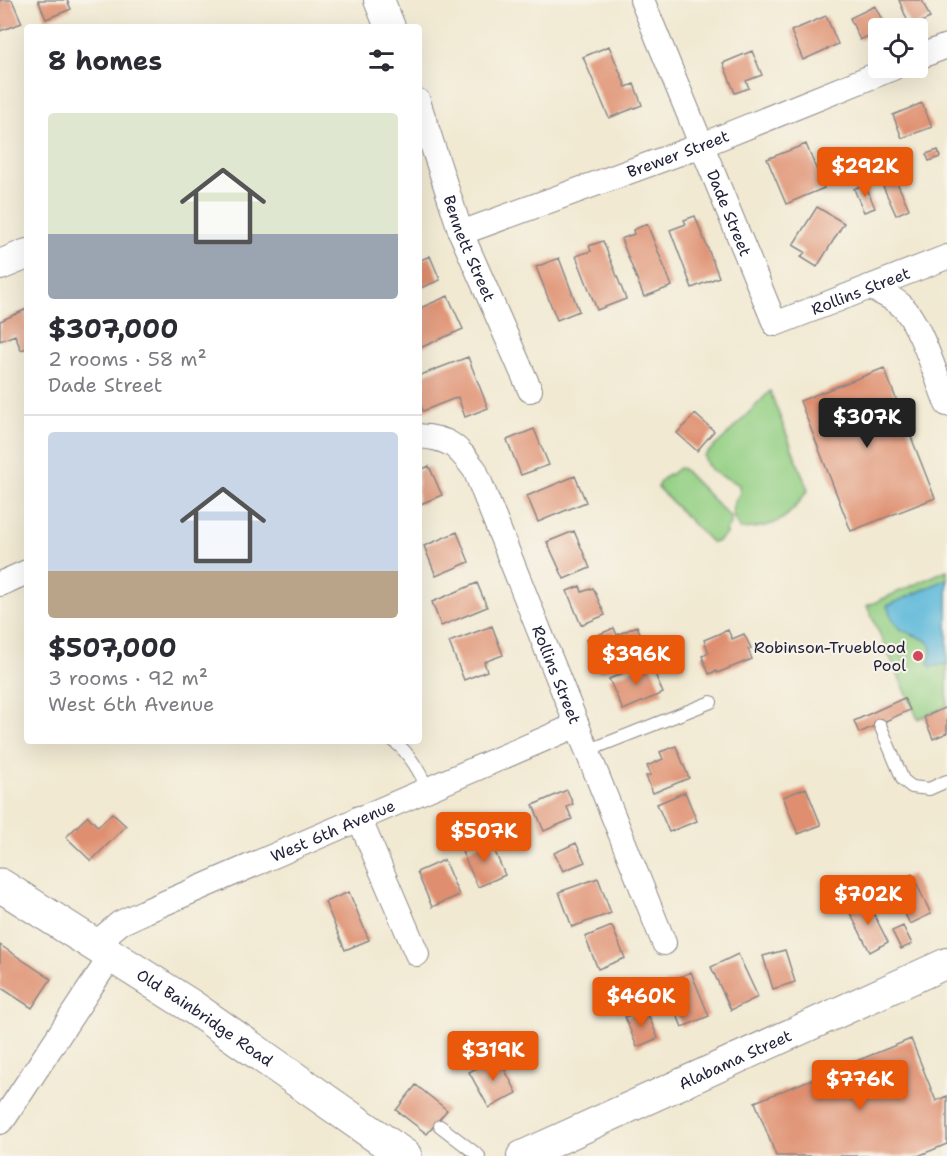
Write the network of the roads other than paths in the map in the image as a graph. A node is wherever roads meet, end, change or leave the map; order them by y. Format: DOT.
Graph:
graph roads {
  1 [pos="379,0"];
  2 [pos="642,0"];
  3 [pos="389,24"];
  4 [pos="947,46"];
  5 [pos="928,53"];
  6 [pos="869,78"];
  7 [pos="422,113"];
  8 [pos="702,146"];
  9 [pos="461,233"];
  10 [pos="24,255"];
  11 [pos="947,257"];
  12 [pos="0,265"];
  13 [pos="869,287"];
  14 [pos="775,324"];
  15 [pos="530,390"];
  16 [pos="947,404"];
  17 [pos="422,436"];
  18 [pos="24,573"];
  19 [pos="0,584"];
  20 [pos="711,702"];
  21 [pos="577,725"];
  22 [pos="880,725"];
  23 [pos="398,744"];
  24 [pos="587,751"];
  25 [pos="947,781"];
  26 [pos="428,789"];
  27 [pos="359,819"];
  28 [pos="0,885"];
  29 [pos="664,943"];
  30 [pos="102,950"];
  31 [pos="417,954"];
  32 [pos="947,963"];
  33 [pos="0,1122"];
  34 [pos="440,1126"];
  35 [pos="526,1155"];
  36 [pos="405,1156"];
  37 [pos="479,1156"];
  1 -- 3 [label="street"];
  2 -- 8 [label="street, Dade Street"];
  4 -- 5 [label="street"];
  6 -- 8 [label="street, Brewer Street"];
  7 -- 9 [label="street, Bennett Street"];
  8 -- 9 [label="street, Brewer Street"];
  8 -- 14 [label="street, Dade Street"];
  9 -- 15 [label="street, Bennett Street"];
  10 -- 12 [label="street"];
  11 -- 13 [label="street, Rollins Street"];
  13 -- 14 [label="street, Rollins Street"];
  13 -- 16 [label="street"];
  17 -- 21 [label="street, Rollins Street"];
  18 -- 19 [label="street"];
  20 -- 24 [label="lane"];
  21 -- 24 [label="street, Rollins Street"];
  21 -- 26 [label="street, West 6th Avenue"];
  22 -- 25 [label="lane"];
  23 -- 26 [label="lane"];
  24 -- 29 [label="street, Rollins Street"];
  26 -- 27 [label="street, West 6th Avenue"];
  27 -- 30 [label="street, West 6th Avenue"];
  27 -- 31 [label="street"];
  28 -- 30 [label="main road, Old Bainbridge Road"];
  30 -- 33 [label="street, West 6th Avenue"];
  30 -- 36 [label="main road, Old Bainbridge Road"];
  32 -- 35 [label="street, Alabama Street"];
  34 -- 37 [label="lane"];
}
